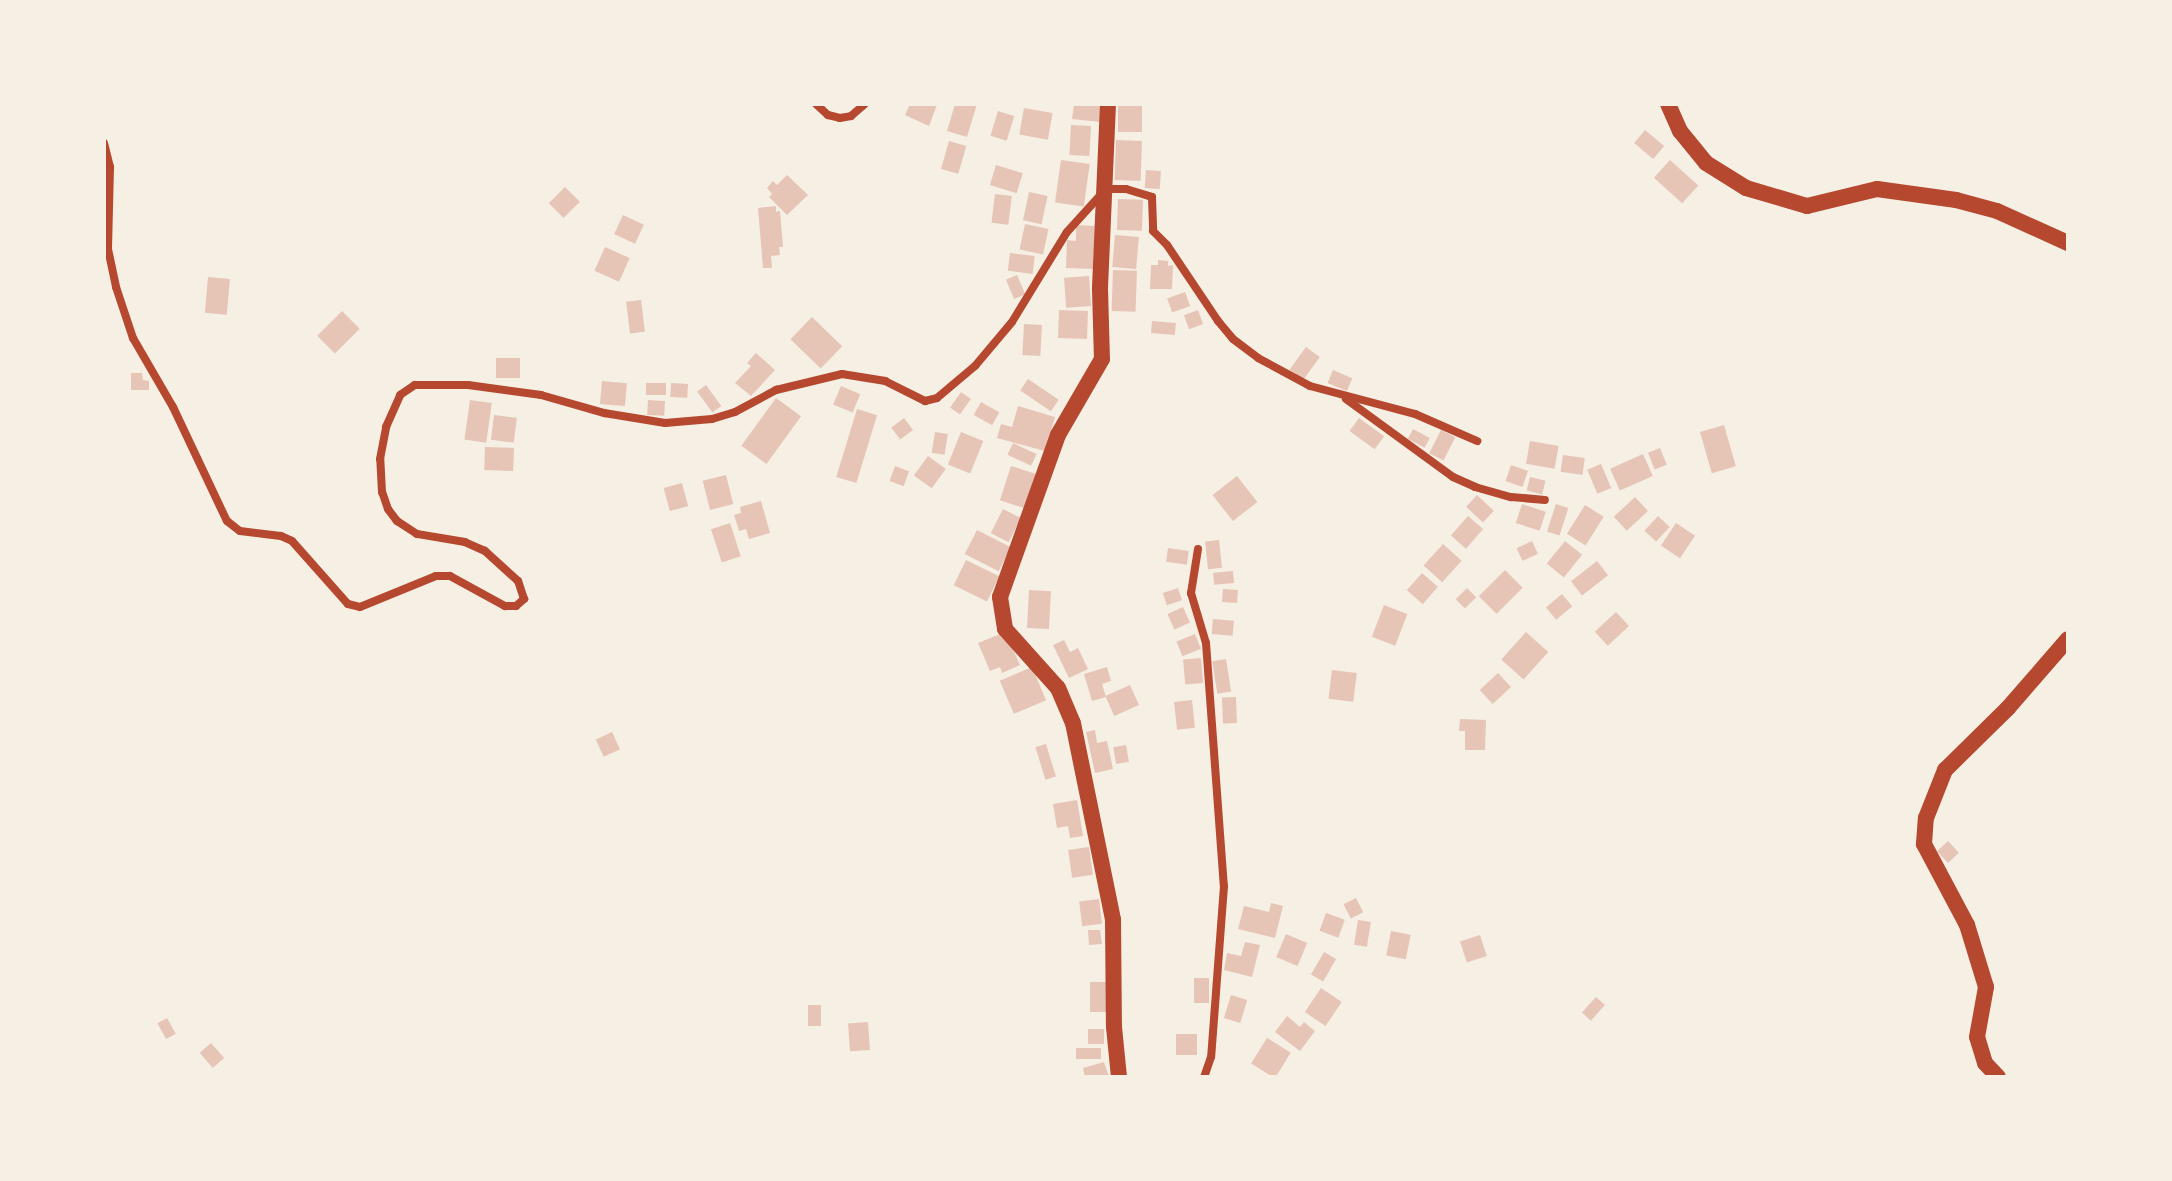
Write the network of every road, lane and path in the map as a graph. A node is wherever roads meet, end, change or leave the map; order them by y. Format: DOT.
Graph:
graph roads {
  1 [pos="816,104"];
  2 [pos="865,104"];
  3 [pos="1108,104"];
  4 [pos="1668,104"];
  5 [pos="104,143"];
  6 [pos="1106,189"];
  7 [pos="2068,243"];
  8 [pos="1343,396"];
  9 [pos="1477,441"];
  10 [pos="1545,500"];
  11 [pos="1198,549"];
  12 [pos="2068,639"];
  13 [pos="1119,1077"];
  14 [pos="1204,1077"];
  15 [pos="1998,1077"];
  1 -- 2 [label="street"];
  3 -- 6 [label="main road"];
  4 -- 7 [label="main road"];
  5 -- 6 [label="street"];
  6 -- 8 [label="street"];
  6 -- 13 [label="main road"];
  8 -- 9 [label="street"];
  8 -- 10 [label="street"];
  11 -- 14 [label="street"];
  12 -- 15 [label="main road"];
}
